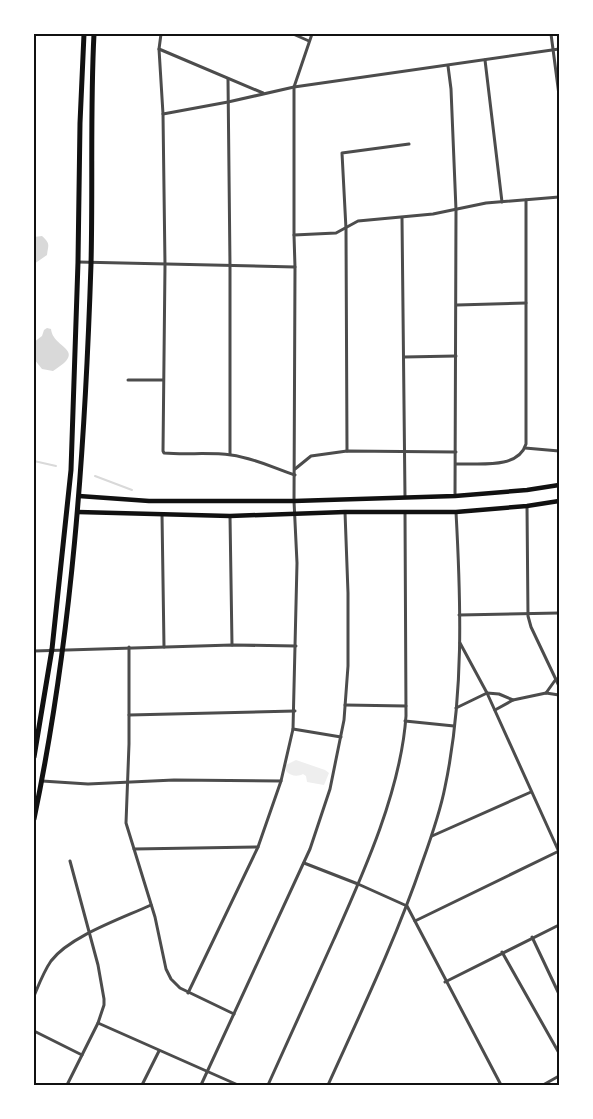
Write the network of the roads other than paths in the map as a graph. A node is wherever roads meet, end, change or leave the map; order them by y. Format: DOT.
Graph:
graph roads {
  1 [pos="84,34"];
  2 [pos="94,34"];
  3 [pos="161,34"];
  4 [pos="292,34"];
  5 [pos="312,34"];
  6 [pos="551,34"];
  7 [pos="309,41"];
  8 [pos="159,49"];
  9 [pos="559,49"];
  10 [pos="553,50"];
  11 [pos="485,60"];
  12 [pos="448,66"];
  13 [pos="228,79"];
  14 [pos="294,87"];
  15 [pos="264,94"];
  16 [pos="559,95"];
  17 [pos="228,102"];
  18 [pos="162,114"];
  19 [pos="409,144"];
  20 [pos="559,197"];
  21 [pos="526,200"];
  22 [pos="502,202"];
  23 [pos="456,210"];
  24 [pos="402,218"];
  25 [pos="346,229"];
  26 [pos="294,235"];
  27 [pos="78,262"];
  28 [pos="91,263"];
  29 [pos="165,265"];
  30 [pos="230,266"];
  31 [pos="295,266"];
  32 [pos="526,303"];
  33 [pos="457,305"];
  34 [pos="456,356"];
  35 [pos="404,357"];
  36 [pos="128,380"];
  37 [pos="164,380"];
  38 [pos="525,448"];
  39 [pos="347,451"];
  40 [pos="559,451"];
  41 [pos="406,452"];
  42 [pos="456,452"];
  43 [pos="230,454"];
  44 [pos="456,464"];
  45 [pos="295,469"];
  46 [pos="295,475"];
  47 [pos="559,485"];
  48 [pos="79,496"];
  49 [pos="455,496"];
  50 [pos="406,497"];
  51 [pos="294,501"];
  52 [pos="559,501"];
  53 [pos="527,506"];
  54 [pos="78,512"];
  55 [pos="345,512"];
  56 [pos="405,512"];
  57 [pos="456,512"];
  58 [pos="162,514"];
  59 [pos="294,514"];
  60 [pos="230,516"];
  61 [pos="559,612"];
  62 [pos="528,614"];
  63 [pos="459,615"];
  64 [pos="460,643"];
  65 [pos="232,645"];
  66 [pos="296,646"];
  67 [pos="129,647"];
  68 [pos="164,647"];
  69 [pos="62,649"];
  70 [pos="52,650"];
  71 [pos="34,651"];
  72 [pos="556,679"];
  73 [pos="559,686"];
  74 [pos="487,693"];
  75 [pos="546,693"];
  76 [pos="559,695"];
  77 [pos="514,700"];
  78 [pos="345,705"];
  79 [pos="406,706"];
  80 [pos="456,708"];
  81 [pos="494,710"];
  82 [pos="295,711"];
  83 [pos="129,715"];
  84 [pos="405,721"];
  85 [pos="455,726"];
  86 [pos="293,729"];
  87 [pos="341,737"];
  88 [pos="34,757"];
  89 [pos="42,781"];
  90 [pos="281,781"];
  91 [pos="127,782"];
  92 [pos="531,792"];
  93 [pos="34,819"];
  94 [pos="431,836"];
  95 [pos="258,846"];
  96 [pos="134,849"];
  97 [pos="559,851"];
  98 [pos="70,861"];
  99 [pos="304,863"];
  100 [pos="358,884"];
  101 [pos="151,905"];
  102 [pos="407,906"];
  103 [pos="415,921"];
  104 [pos="559,925"];
  105 [pos="90,933"];
  106 [pos="532,937"];
  107 [pos="502,952"];
  108 [pos="445,982"];
  109 [pos="188,993"];
  110 [pos="559,994"];
  111 [pos="34,996"];
  112 [pos="234,1014"];
  113 [pos="98,1023"];
  114 [pos="34,1031"];
  115 [pos="159,1051"];
  116 [pos="559,1053"];
  117 [pos="82,1055"];
  118 [pos="208,1072"];
  119 [pos="559,1076"];
  120 [pos="66,1085"];
  121 [pos="142,1085"];
  122 [pos="201,1085"];
  123 [pos="238,1085"];
  124 [pos="268,1085"];
  125 [pos="328,1085"];
  126 [pos="501,1085"];
  127 [pos="544,1085"];
  1 -- 27 [label="main road"];
  2 -- 28 [label="main road"];
  3 -- 8 [label="street"];
  4 -- 7 [label="street"];
  5 -- 7 [label="street"];
  6 -- 10 [label="street"];
  7 -- 14 [label="street"];
  8 -- 13 [label="street"];
  8 -- 18 [label="street"];
  9 -- 10 [label="street"];
  10 -- 11 [label="street"];
  10 -- 16 [label="street"];
  11 -- 12 [label="street"];
  11 -- 22 [label="street"];
  12 -- 14 [label="street"];
  12 -- 23 [label="street"];
  13 -- 15 [label="street"];
  13 -- 17 [label="street"];
  14 -- 15 [label="street"];
  14 -- 26 [label="street"];
  15 -- 17 [label="street"];
  17 -- 18 [label="street"];
  17 -- 30 [label="street"];
  18 -- 29 [label="street"];
  19 -- 25 [label="street"];
  20 -- 21 [label="street"];
  21 -- 22 [label="street"];
  21 -- 32 [label="street"];
  22 -- 23 [label="street"];
  23 -- 24 [label="street"];
  23 -- 33 [label="street"];
  24 -- 25 [label="street"];
  24 -- 35 [label="street"];
  25 -- 26 [label="street"];
  25 -- 39 [label="street"];
  26 -- 31 [label="street"];
  27 -- 28 [label="street"];
  27 -- 70 [label="main road"];
  28 -- 29 [label="street"];
  28 -- 48 [label="main road"];
  29 -- 30 [label="street"];
  29 -- 37 [label="street"];
  30 -- 31 [label="street"];
  30 -- 43 [label="street"];
  31 -- 45 [label="street"];
  32 -- 33 [label="street"];
  32 -- 38 [label="street"];
  33 -- 34 [label="street"];
  34 -- 35 [label="street"];
  34 -- 42 [label="street"];
  35 -- 41 [label="street"];
  36 -- 37 [label="street"];
  37 -- 43 [label="street"];
  38 -- 40 [label="street"];
  38 -- 44 [label="street"];
  39 -- 41 [label="street"];
  39 -- 45 [label="street"];
  41 -- 42 [label="street"];
  41 -- 50 [label="street"];
  42 -- 44 [label="street"];
  43 -- 46 [label="street"];
  44 -- 49 [label="street"];
  45 -- 46 [label="street"];
  46 -- 51 [label="street"];
  47 -- 49 [label="main road"];
  48 -- 51 [label="main road"];
  48 -- 54 [label="main road"];
  49 -- 50 [label="main road"];
  50 -- 51 [label="main road"];
  51 -- 59 [label="street"];
  52 -- 53 [label="main road"];
  53 -- 57 [label="main road"];
  53 -- 62 [label="street"];
  54 -- 58 [label="main road"];
  54 -- 69 [label="main road"];
  55 -- 56 [label="main road"];
  55 -- 59 [label="main road"];
  55 -- 78 [label="street"];
  56 -- 57 [label="main road"];
  56 -- 79 [label="street"];
  57 -- 63 [label="street"];
  58 -- 60 [label="main road"];
  58 -- 68 [label="street"];
  59 -- 60 [label="main road"];
  59 -- 66 [label="street"];
  60 -- 65 [label="street"];
  61 -- 62 [label="street"];
  62 -- 63 [label="street"];
  62 -- 72 [label="street"];
  63 -- 64 [label="street"];
  64 -- 74 [label="street"];
  64 -- 80 [label="street"];
  65 -- 66 [label="street"];
  65 -- 68 [label="street"];
  66 -- 82 [label="street"];
  67 -- 68 [label="street"];
  67 -- 69 [label="street"];
  67 -- 83 [label="street"];
  69 -- 70 [label="street"];
  69 -- 89 [label="main road"];
  70 -- 71 [label="street"];
  70 -- 88 [label="main road"];
  72 -- 73 [label="street"];
  72 -- 75 [label="street"];
  74 -- 77 [label="street"];
  74 -- 80 [label="street"];
  74 -- 81 [label="street"];
  75 -- 76 [label="street"];
  75 -- 77 [label="street"];
  77 -- 81 [label="street"];
  78 -- 79 [label="street"];
  78 -- 87 [label="street"];
  79 -- 84 [label="street"];
  80 -- 85 [label="street"];
  81 -- 92 [label="street"];
  82 -- 83 [label="street"];
  82 -- 86 [label="street"];
  83 -- 91 [label="street"];
  84 -- 85 [label="street"];
  84 -- 100 [label="street"];
  85 -- 94 [label="street"];
  86 -- 87 [label="street"];
  86 -- 90 [label="street"];
  87 -- 99 [label="street"];
  89 -- 91 [label="street"];
  89 -- 93 [label="main road"];
  90 -- 91 [label="street"];
  90 -- 95 [label="street"];
  91 -- 96 [label="street"];
  92 -- 94 [label="street"];
  92 -- 97 [label="street"];
  94 -- 102 [label="street"];
  95 -- 96 [label="street"];
  95 -- 109 [label="street"];
  96 -- 101 [label="street"];
  97 -- 103 [label="street"];
  98 -- 105 [label="street"];
  99 -- 100 [label="street"];
  99 -- 112 [label="street"];
  100 -- 102 [label="street"];
  100 -- 124 [label="street"];
  101 -- 105 [label="street"];
  101 -- 109 [label="street"];
  102 -- 103 [label="street"];
  102 -- 125 [label="street"];
  103 -- 108 [label="street"];
  104 -- 106 [label="street"];
  105 -- 111 [label="street"];
  105 -- 113 [label="street"];
  106 -- 107 [label="street"];
  106 -- 110 [label="street"];
  107 -- 108 [label="street"];
  107 -- 116 [label="street"];
  108 -- 126 [label="street"];
  109 -- 112 [label="street"];
  112 -- 118 [label="street"];
  113 -- 115 [label="street"];
  113 -- 117 [label="street"];
  114 -- 117 [label="street"];
  115 -- 118 [label="street"];
  115 -- 121 [label="street"];
  117 -- 120 [label="street"];
  118 -- 122 [label="street"];
  118 -- 123 [label="street"];
  119 -- 127 [label="street"];
}
